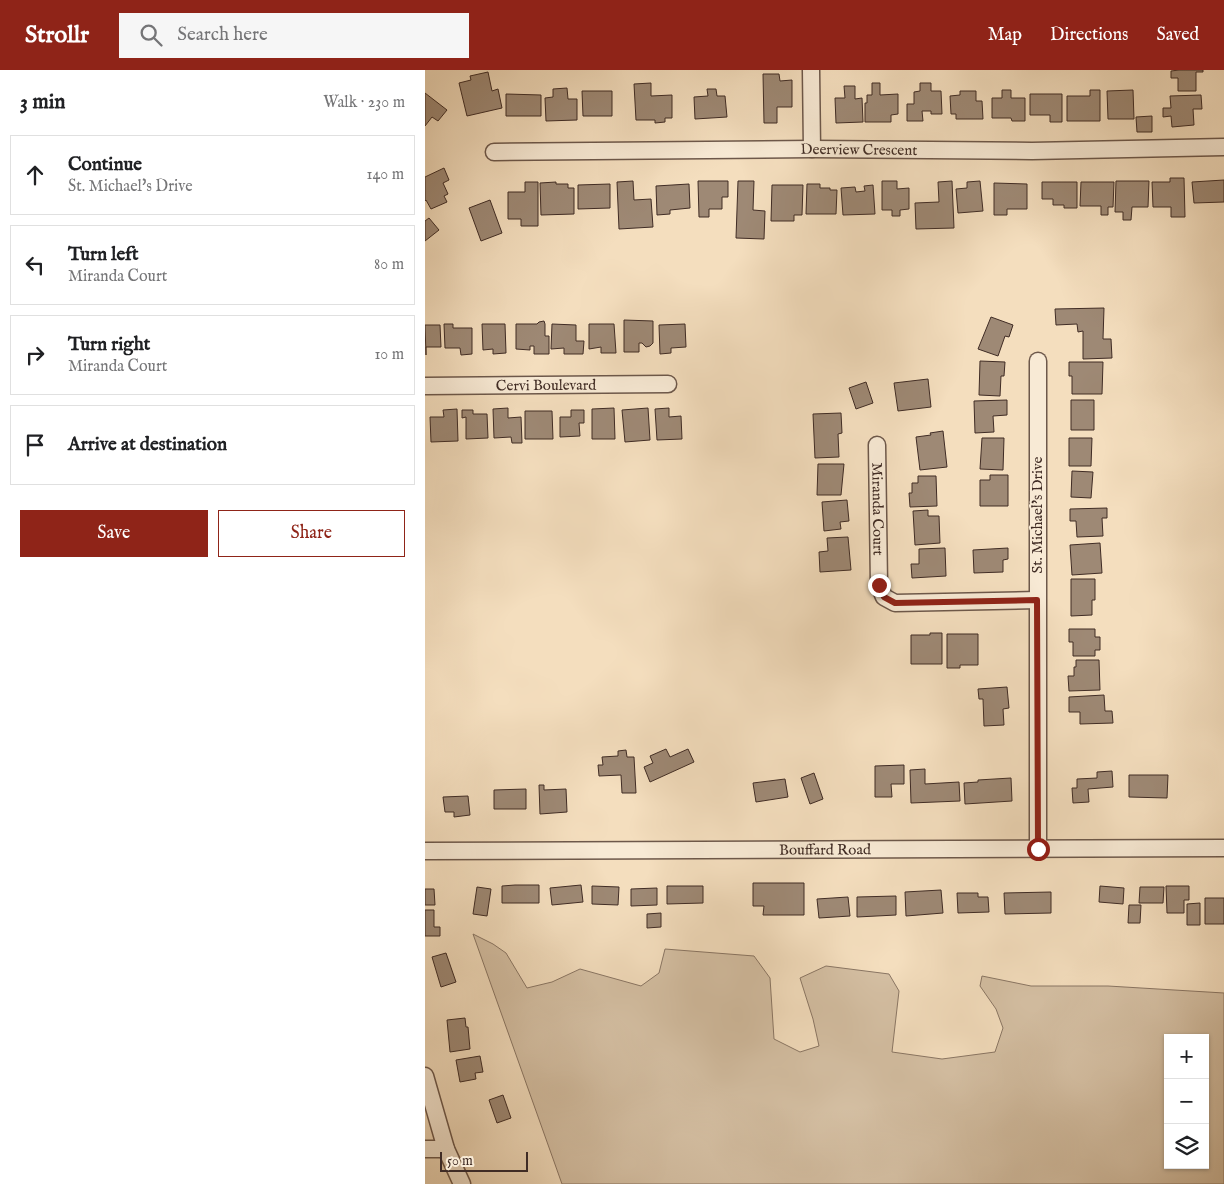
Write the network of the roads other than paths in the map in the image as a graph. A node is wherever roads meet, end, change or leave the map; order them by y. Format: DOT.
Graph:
graph roads {
  1 [pos="811,70"];
  2 [pos="1224,147"];
  3 [pos="811,149"];
  4 [pos="494,152"];
  5 [pos="1038,361"];
  6 [pos="668,384"];
  7 [pos="425,386"];
  8 [pos="877,445"];
  9 [pos="1037,600"];
  10 [pos="1224,848"];
  11 [pos="1038,849"];
  12 [pos="425,851"];
  13 [pos="425,1076"];
  14 [pos="425,1149"];
  15 [pos="446,1149"];
  16 [pos="461,1184"];
  1 -- 3 [label="street"];
  2 -- 3 [label="street, Deerview Crescent"];
  3 -- 4 [label="street, Deerview Crescent"];
  5 -- 9 [label="street, St. Michael's Drive"];
  6 -- 7 [label="street, Cervi Boulevard"];
  8 -- 9 [label="street, Miranda Court"];
  9 -- 11 [label="street, St. Michael's Drive"];
  10 -- 11 [label="street, Bouffard Road"];
  11 -- 12 [label="street, Bouffard Road"];
  13 -- 15 [label="street"];
  14 -- 15 [label="street"];
  15 -- 16 [label="street"];
}
